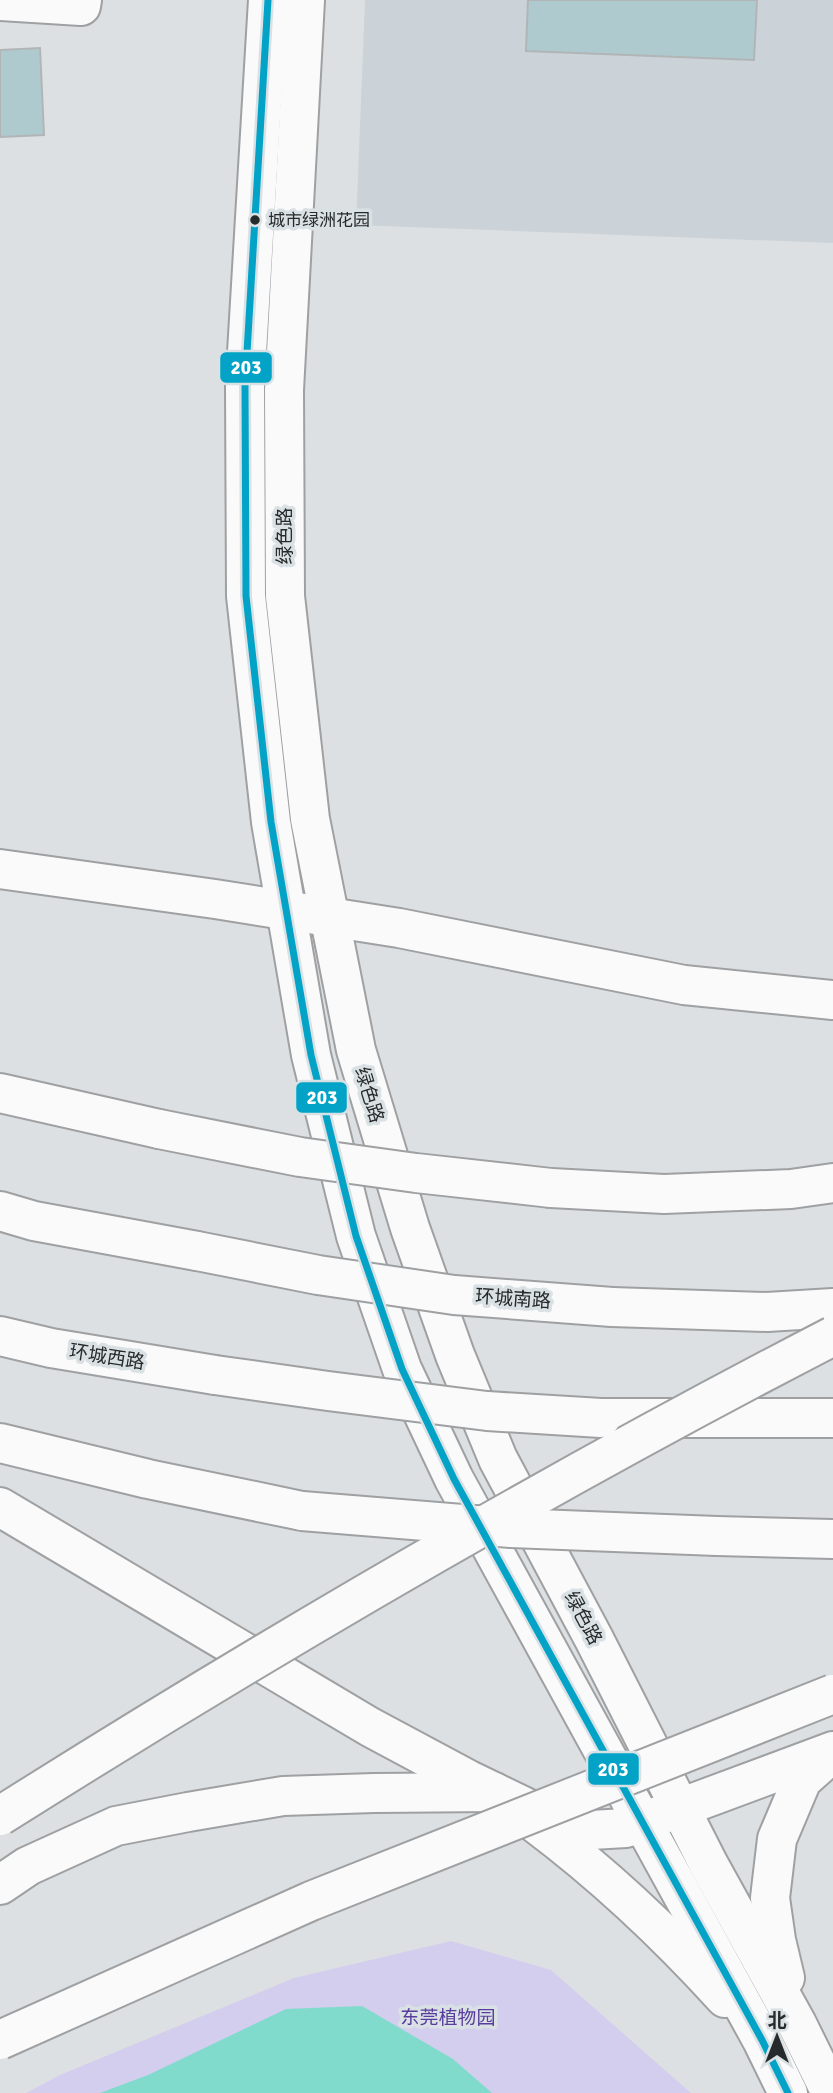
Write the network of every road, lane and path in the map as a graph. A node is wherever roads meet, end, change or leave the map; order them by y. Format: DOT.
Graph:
graph roads {
  1 [pos="82,0"];
  2 [pos="268,0"];
  3 [pos="305,0"];
  4 [pos="0,1"];
  5 [pos="0,869"];
  6 [pos="285,910"];
  7 [pos="328,917"];
  8 [pos="833,1000"];
  9 [pos="0,1093"];
  10 [pos="833,1183"];
  11 [pos="0,1211"];
  12 [pos="833,1308"];
  13 [pos="0,1336"];
  14 [pos="833,1336"];
  15 [pos="833,1418"];
  16 [pos="0,1443"];
  17 [pos="0,1507"];
  18 [pos="833,1539"];
  19 [pos="833,1694"];
  20 [pos="833,1752"];
  21 [pos="494,1792"];
  22 [pos="681,1808"];
  23 [pos="0,1816"];
  24 [pos="643,1822"];
  25 [pos="0,1885"];
  26 [pos="797,2024"];
  27 [pos="0,2040"];
  28 [pos="762,2040"];
  29 [pos="788,2093"];
  30 [pos="831,2093"];
  1 -- 4 [label="main road"];
  2 -- 6 [label="main road, 绿色路"];
  3 -- 7 [label="main road, 绿色路"];
  5 -- 6 [label="main road"];
  6 -- 7 [label="main road"];
  6 -- 24 [label="main road, 绿色路"];
  7 -- 8 [label="main road"];
  7 -- 22 [label="main road, 绿色路"];
  9 -- 10 [label="main road, bridge"];
  11 -- 12 [label="main road, 环城南路, bridge"];
  13 -- 15 [label="main road, 环城西路, bridge"];
  14 -- 23 [label="main road, bridge"];
  16 -- 18 [label="main road, bridge"];
  17 -- 21 [label="main road"];
  19 -- 27 [label="main road, bridge"];
  20 -- 22 [label="main road"];
  20 -- 26 [label="main road"];
  21 -- 24 [label="main road"];
  21 -- 25 [label="main road"];
  21 -- 28 [label="main road"];
  22 -- 24 [label="main road"];
  22 -- 26 [label="main road, 绿色路"];
  24 -- 28 [label="main road, 绿色路"];
  26 -- 30 [label="main road, 绿色路"];
  28 -- 29 [label="main road, 绿色路"];
}
